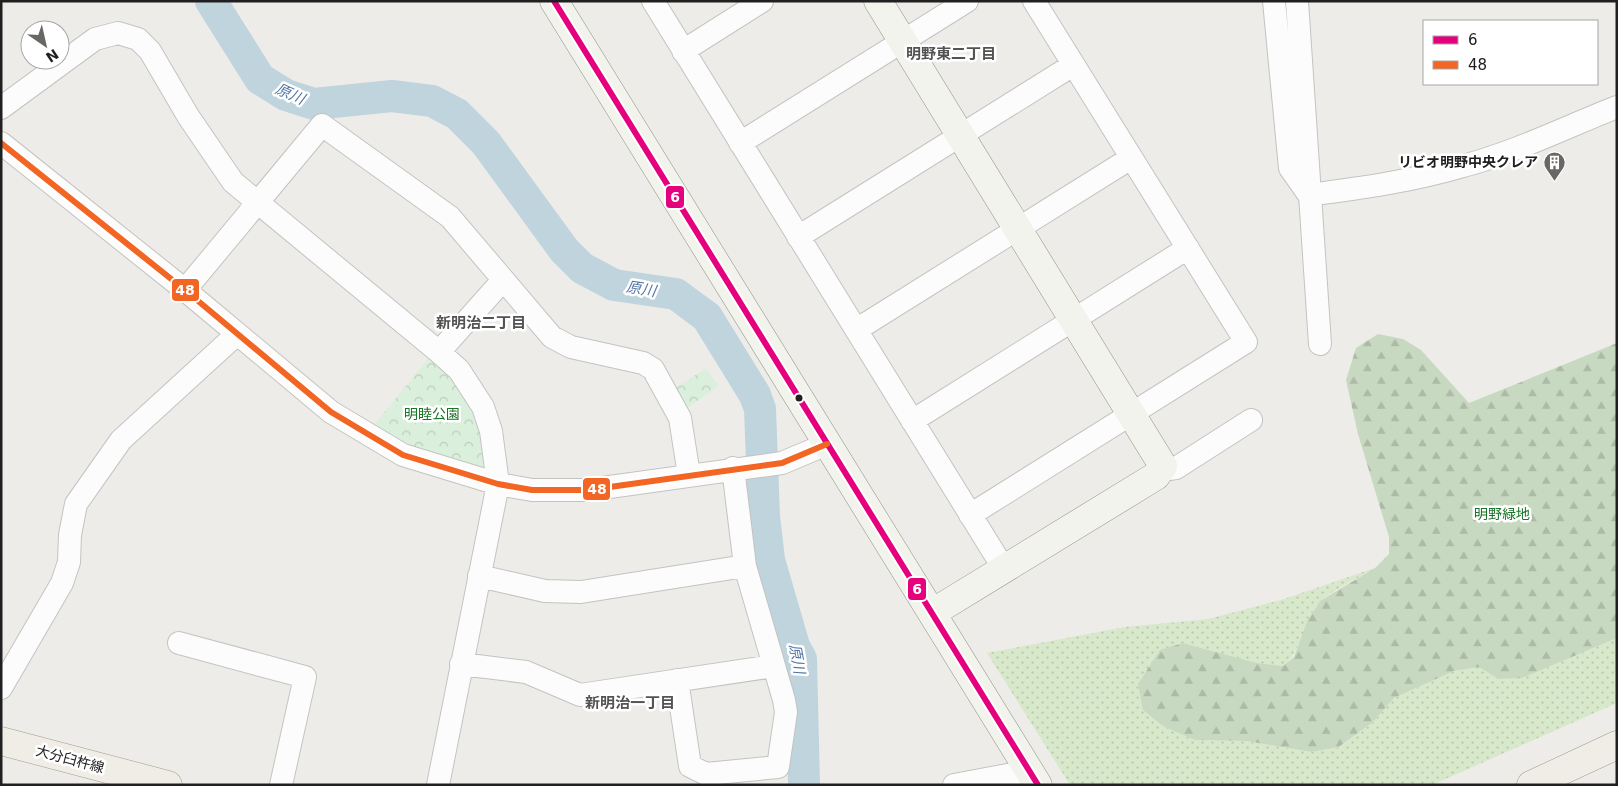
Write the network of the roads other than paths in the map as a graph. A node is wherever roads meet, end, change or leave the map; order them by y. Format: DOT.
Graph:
graph roads {
  1 [pos="652,1"];
  2 [pos="762,1"];
  3 [pos="878,1"];
  4 [pos="967,1"];
  5 [pos="1034,1"];
  6 [pos="1274,1"];
  7 [pos="1297,1"];
  8 [pos="556,2"];
  9 [pos="903,42"];
  10 [pos="683,51"];
  11 [pos="1073,64"];
  12 [pos="1617,107"];
  13 [pos="1,108"];
  14 [pos="960,135"];
  15 [pos="1,143"];
  16 [pos="740,143"];
  17 [pos="1131,158"];
  18 [pos="1309,194"];
  19 [pos="257,202"];
  20 [pos="1018,228"];
  21 [pos="798,237"];
  22 [pos="1188,248"];
  23 [pos="503,280"];
  24 [pos="185,290"];
  25 [pos="1074,319"];
  26 [pos="856,330"];
  27 [pos="238,334"];
  28 [pos="1320,344"];
  29 [pos="439,352"];
  30 [pos="1132,414"];
  31 [pos="1251,420"];
  32 [pos="912,421"];
  33 [pos="827,444"];
  34 [pos="736,468"];
  35 [pos="1162,470"];
  36 [pos="689,475"];
  37 [pos="498,484"];
  38 [pos="970,515"];
  39 [pos="745,566"];
  40 [pos="1004,569"];
  41 [pos="479,576"];
  42 [pos="932,613"];
  43 [pos="179,643"];
  44 [pos="461,664"];
  45 [pos="774,666"];
  46 [pos="677,680"];
  47 [pos="1,688"];
  48 [pos="1,741"];
  49 [pos="1617,745"];
  50 [pos="1033,778"];
  51 [pos="150,784"];
  52 [pos="281,785"];
  53 [pos="438,785"];
  54 [pos="954,785"];
  55 [pos="1531,785"];
  1 -- 10 [label="street"];
  2 -- 10 [label="street"];
  3 -- 9 [label="main road"];
  4 -- 9 [label="street"];
  5 -- 11 [label="street"];
  6 -- 18 [label="street"];
  7 -- 18 [label="street"];
  8 -- 33 [label="main road"];
  9 -- 14 [label="main road"];
  9 -- 16 [label="street"];
  10 -- 16 [label="street"];
  11 -- 14 [label="street"];
  11 -- 17 [label="street"];
  12 -- 18 [label="street"];
  13 -- 19 [label="street"];
  14 -- 20 [label="main road"];
  14 -- 21 [label="street"];
  15 -- 24 [label="street"];
  16 -- 21 [label="street"];
  17 -- 20 [label="street"];
  17 -- 22 [label="street"];
  18 -- 28 [label="street"];
  19 -- 23 [label="street"];
  19 -- 24 [label="street"];
  19 -- 29 [label="street"];
  20 -- 25 [label="main road"];
  20 -- 26 [label="street"];
  21 -- 26 [label="street"];
  22 -- 25 [label="street"];
  22 -- 30 [label="street"];
  23 -- 29 [label="street"];
  23 -- 36 [label="street"];
  24 -- 27 [label="street"];
  25 -- 30 [label="main road"];
  25 -- 32 [label="street"];
  26 -- 32 [label="street"];
  27 -- 37 [label="street"];
  27 -- 47 [label="street"];
  29 -- 37 [label="street"];
  30 -- 35 [label="main road"];
  30 -- 38 [label="street"];
  31 -- 35 [label="street"];
  32 -- 38 [label="street"];
  33 -- 34 [label="street"];
  33 -- 42 [label="main road"];
  34 -- 36 [label="street"];
  34 -- 39 [label="street"];
  35 -- 40 [label="main road"];
  36 -- 37 [label="street"];
  37 -- 41 [label="street"];
  38 -- 40 [label="street"];
  39 -- 41 [label="street"];
  39 -- 45 [label="street"];
  40 -- 42 [label="main road"];
  41 -- 44 [label="street"];
  42 -- 50 [label="main road"];
  43 -- 52 [label="street"];
  44 -- 46 [label="street"];
  44 -- 53 [label="street"];
  45 -- 46 [label="street"];
  45 -- 46 [label="street"];
  48 -- 51 [label="main road, 大分臼杵線"];
  49 -- 55 [label="main road"];
  50 -- 54 [label="street"];
}
